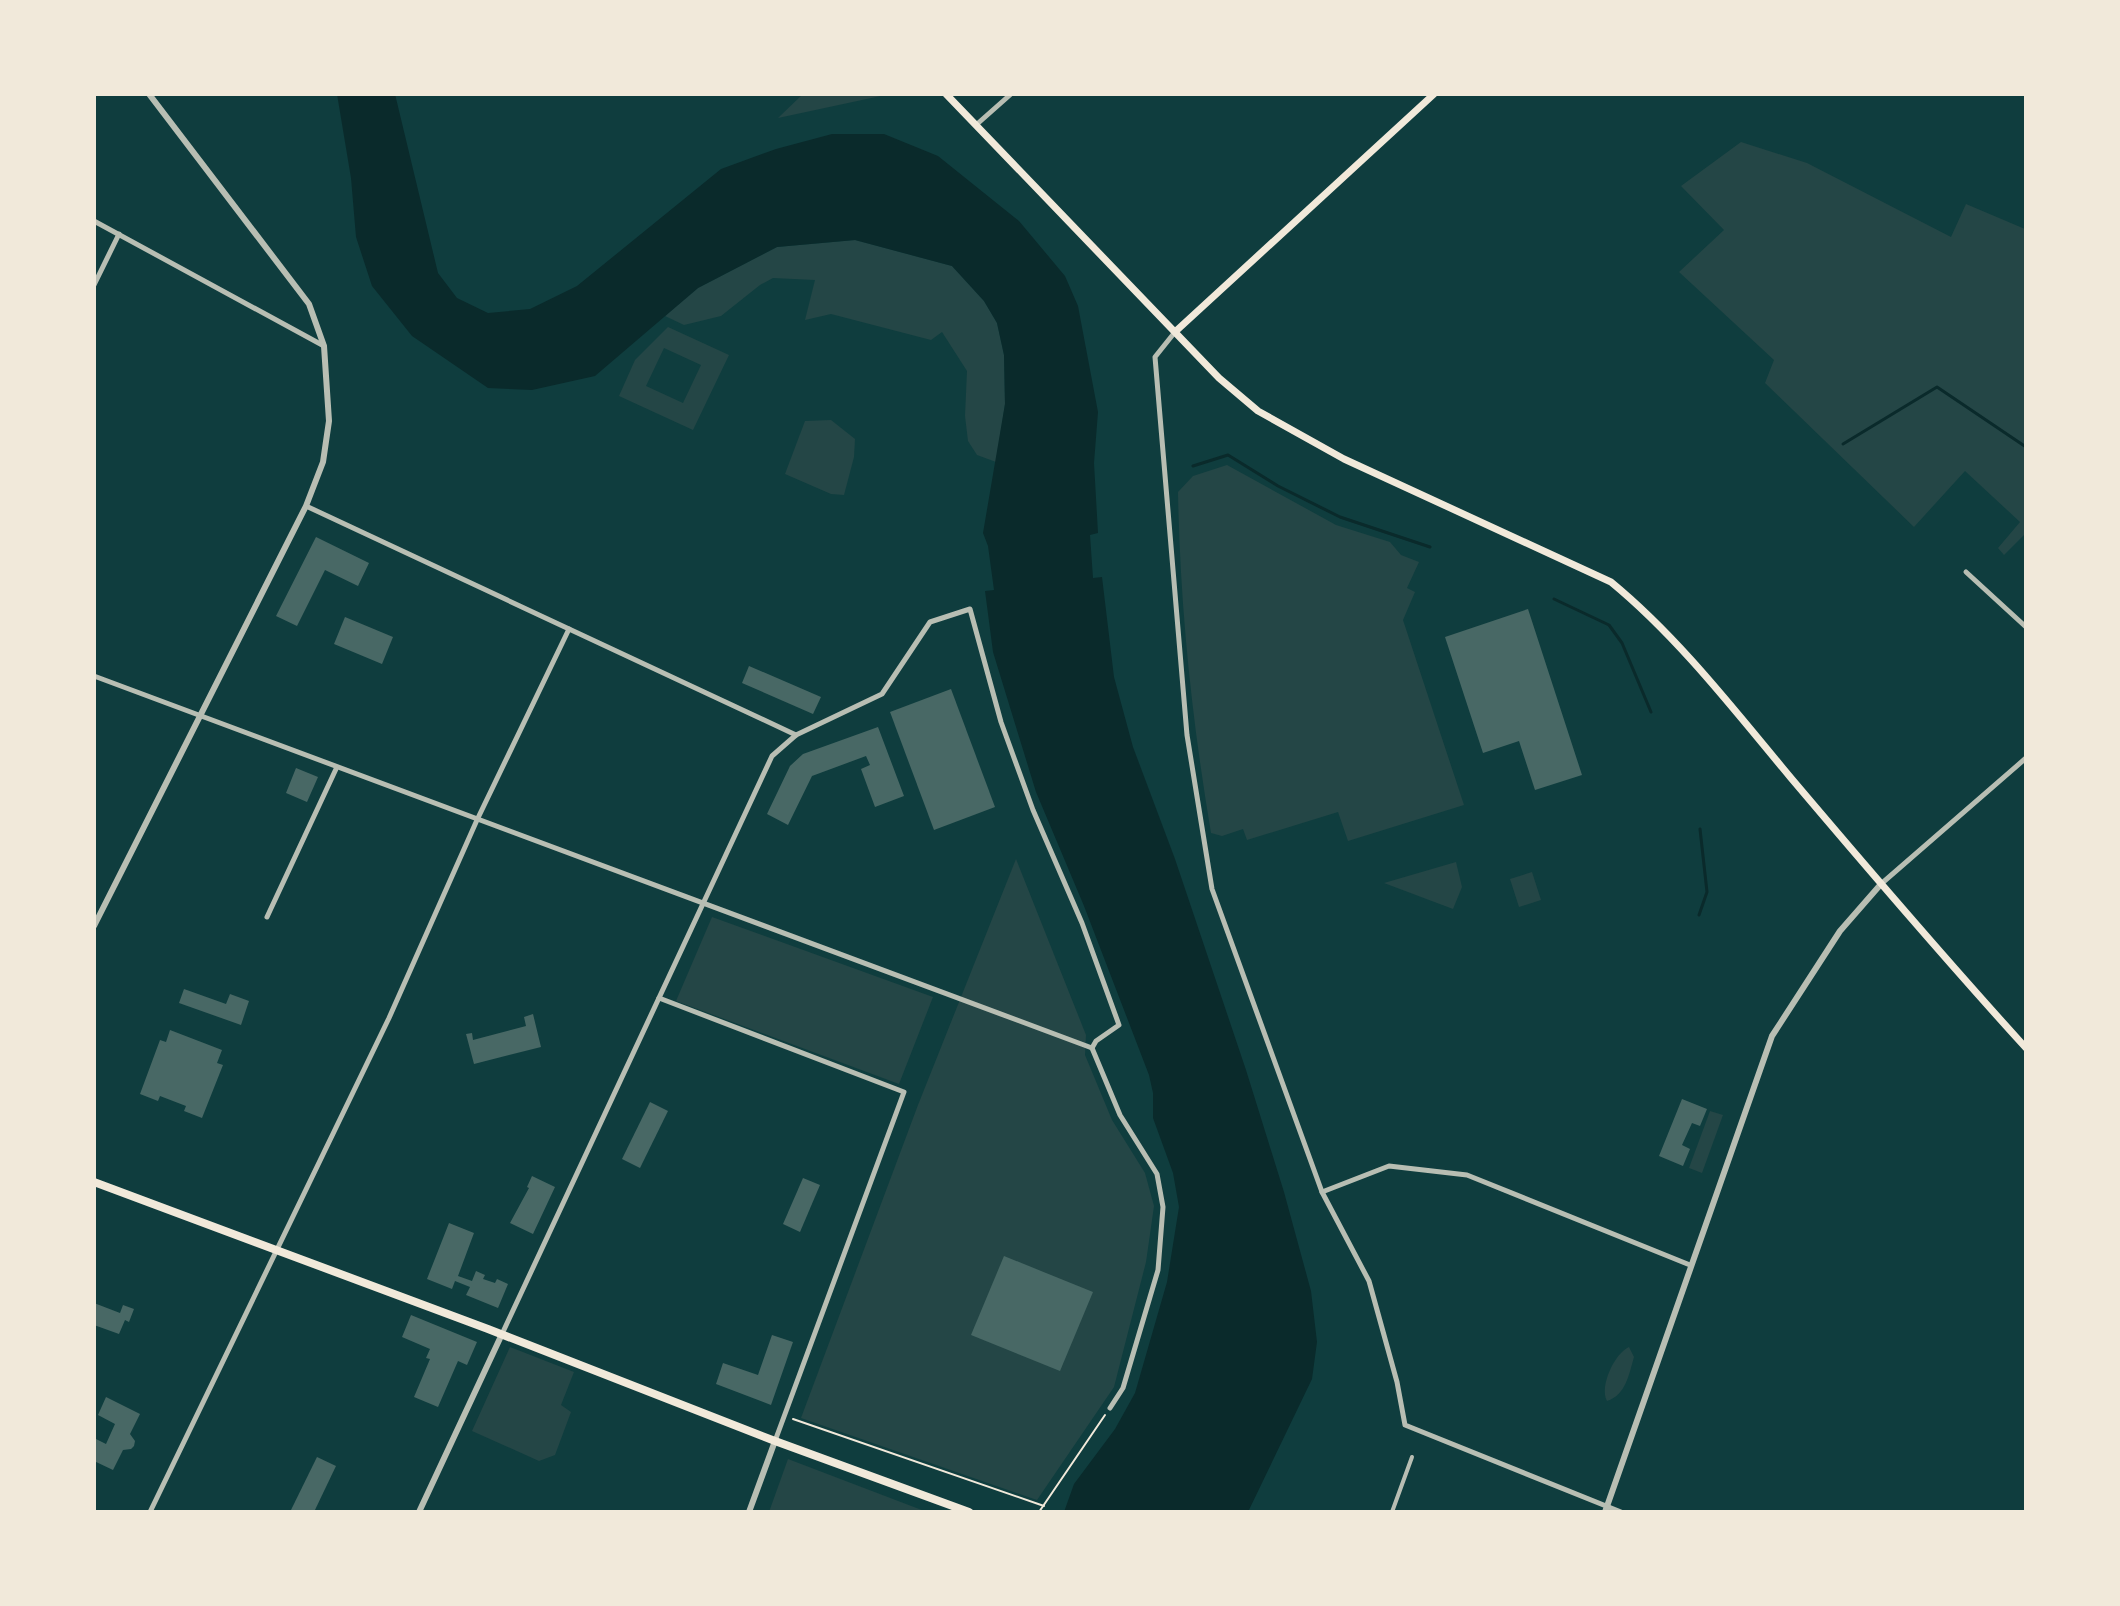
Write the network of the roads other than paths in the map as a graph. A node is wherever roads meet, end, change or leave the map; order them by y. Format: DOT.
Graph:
graph roads {
  1 [pos="149,94"];
  2 [pos="946,94"];
  3 [pos="1011,94"];
  4 [pos="1434,94"];
  5 [pos="976,125"];
  6 [pos="94,221"];
  7 [pos="119,234"];
  8 [pos="94,285"];
  9 [pos="1176,331"];
  10 [pos="324,346"];
  11 [pos="306,506"];
  12 [pos="1966,572"];
  13 [pos="2026,627"];
  14 [pos="569,629"];
  15 [pos="94,676"];
  16 [pos="200,716"];
  17 [pos="796,735"];
  18 [pos="2026,758"];
  19 [pos="336,769"];
  20 [pos="477,820"];
  21 [pos="1881,884"];
  22 [pos="702,904"];
  23 [pos="267,917"];
  24 [pos="94,926"];
  25 [pos="659,998"];
  26 [pos="1092,1048"];
  27 [pos="2026,1048"];
  28 [pos="94,1182"];
  29 [pos="1322,1192"];
  30 [pos="274,1250"];
  31 [pos="1690,1265"];
  32 [pos="502,1334"];
  33 [pos="1110,1408"];
  34 [pos="775,1441"];
  35 [pos="1412,1457"];
  36 [pos="1606,1509"];
  37 [pos="150,1512"];
  38 [pos="419,1512"];
  39 [pos="749,1512"];
  40 [pos="969,1512"];
  41 [pos="1392,1512"];
  42 [pos="1621,1512"];
  1 -- 10 [label="street"];
  2 -- 5 [label="main road"];
  3 -- 5 [label="street"];
  4 -- 9 [label="main road"];
  5 -- 9 [label="main road"];
  6 -- 7 [label="street"];
  7 -- 8 [label="street"];
  7 -- 10 [label="street"];
  9 -- 21 [label="main road"];
  9 -- 29 [label="street"];
  10 -- 11 [label="street"];
  11 -- 14 [label="street"];
  11 -- 16 [label="street"];
  12 -- 13 [label="street"];
  14 -- 17 [label="street"];
  14 -- 20 [label="street"];
  15 -- 16 [label="street"];
  16 -- 19 [label="street"];
  16 -- 24 [label="street"];
  17 -- 22 [label="street"];
  17 -- 26 [label="street"];
  18 -- 21 [label="street"];
  19 -- 20 [label="street"];
  19 -- 23 [label="street"];
  20 -- 22 [label="street"];
  20 -- 30 [label="street"];
  21 -- 27 [label="main road"];
  21 -- 31 [label="street"];
  22 -- 25 [label="street"];
  22 -- 26 [label="street"];
  25 -- 32 [label="street"];
  25 -- 34 [label="street"];
  26 -- 33 [label="street"];
  28 -- 30 [label="main road"];
  29 -- 31 [label="street"];
  29 -- 36 [label="street"];
  30 -- 32 [label="main road"];
  30 -- 37 [label="street"];
  31 -- 36 [label="street"];
  32 -- 34 [label="main road"];
  32 -- 38 [label="street"];
  34 -- 39 [label="street"];
  34 -- 40 [label="main road"];
  35 -- 41 [label="street"];
  36 -- 42 [label="street"];
}
